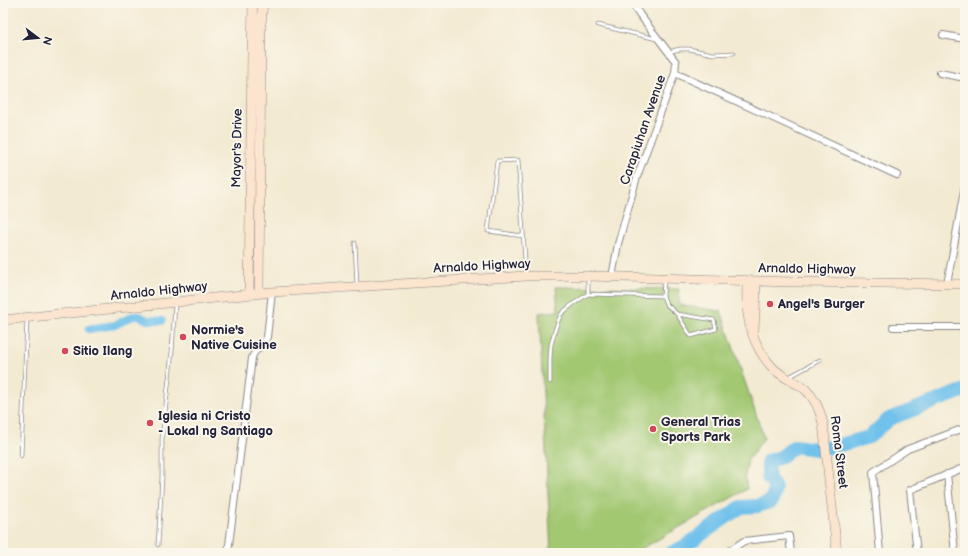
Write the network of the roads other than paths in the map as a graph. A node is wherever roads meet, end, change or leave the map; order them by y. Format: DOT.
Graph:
graph roads {
  1 [pos="253,3"];
  2 [pos="262,3"];
  3 [pos="632,3"];
  4 [pos="598,25"];
  5 [pos="943,35"];
  6 [pos="965,39"];
  7 [pos="659,40"];
  8 [pos="668,52"];
  9 [pos="734,53"];
  10 [pos="256,68"];
  11 [pos="675,73"];
  12 [pos="940,74"];
  13 [pos="965,78"];
  14 [pos="897,175"];
  15 [pos="965,185"];
  16 [pos="523,236"];
  17 [pos="356,243"];
  18 [pos="526,276"];
  19 [pos="588,276"];
  20 [pos="612,277"];
  21 [pos="664,279"];
  22 [pos="752,281"];
  23 [pos="947,284"];
  24 [pos="965,284"];
  25 [pos="357,286"];
  26 [pos="272,292"];
  27 [pos="254,294"];
  28 [pos="588,294"];
  29 [pos="663,296"];
  30 [pos="175,302"];
  31 [pos="677,314"];
  32 [pos="27,317"];
  33 [pos="3,320"];
  34 [pos="893,327"];
  35 [pos="965,327"];
  36 [pos="820,360"];
  37 [pos="787,378"];
  38 [pos="550,382"];
  39 [pos="965,430"];
  40 [pos="21,456"];
  41 [pos="965,469"];
  42 [pos="947,474"];
  43 [pos="158,546"];
  44 [pos="228,553"];
  45 [pos="726,553"];
  46 [pos="791,553"];
  47 [pos="837,553"];
  48 [pos="880,553"];
  49 [pos="917,553"];
  50 [pos="955,553"];
  1 -- 10 [label="main road, Mayor's Drive"];
  2 -- 10 [label="main road, Mayor's Drive"];
  3 -- 7 [label="street, Carapiuhan Avenue"];
  4 -- 7 [label="lane"];
  5 -- 6 [label="street"];
  7 -- 8 [label="street, Carapiuhan Avenue"];
  8 -- 9 [label="lane"];
  8 -- 11 [label="street, Carapiuhan Avenue"];
  10 -- 27 [label="main road, Mayor's Drive"];
  11 -- 14 [label="street"];
  11 -- 20 [label="street, Carapiuhan Avenue"];
  12 -- 13 [label="street"];
  15 -- 23 [label="street"];
  16 -- 16 [label="lane"];
  16 -- 18 [label="lane"];
  17 -- 25 [label="lane"];
  18 -- 19 [label="main road, Arnaldo Highway"];
  18 -- 25 [label="main road, Arnaldo Highway"];
  19 -- 20 [label="main road, Arnaldo Highway"];
  19 -- 28 [label="lane"];
  20 -- 21 [label="main road, Arnaldo Highway"];
  21 -- 22 [label="main road, Arnaldo Highway"];
  21 -- 29 [label="lane"];
  22 -- 23 [label="main road, Arnaldo Highway"];
  22 -- 37 [label="main road, Roma Street"];
  23 -- 24 [label="main road, Arnaldo Highway"];
  25 -- 26 [label="main road, Arnaldo Highway"];
  26 -- 27 [label="main road, Arnaldo Highway"];
  26 -- 44 [label="street"];
  27 -- 30 [label="main road, Arnaldo Highway"];
  28 -- 29 [label="lane"];
  28 -- 38 [label="lane"];
  29 -- 31 [label="lane"];
  30 -- 32 [label="main road, Arnaldo Highway"];
  30 -- 43 [label="lane"];
  31 -- 31 [label="lane"];
  32 -- 33 [label="main road, Arnaldo Highway"];
  32 -- 40 [label="lane"];
  34 -- 35 [label="street"];
  36 -- 37 [label="lane"];
  37 -- 47 [label="main road, Roma Street"];
  39 -- 48 [label="street"];
  41 -- 42 [label="street"];
  42 -- 49 [label="street"];
  42 -- 50 [label="street"];
  45 -- 46 [label="street"];
}
